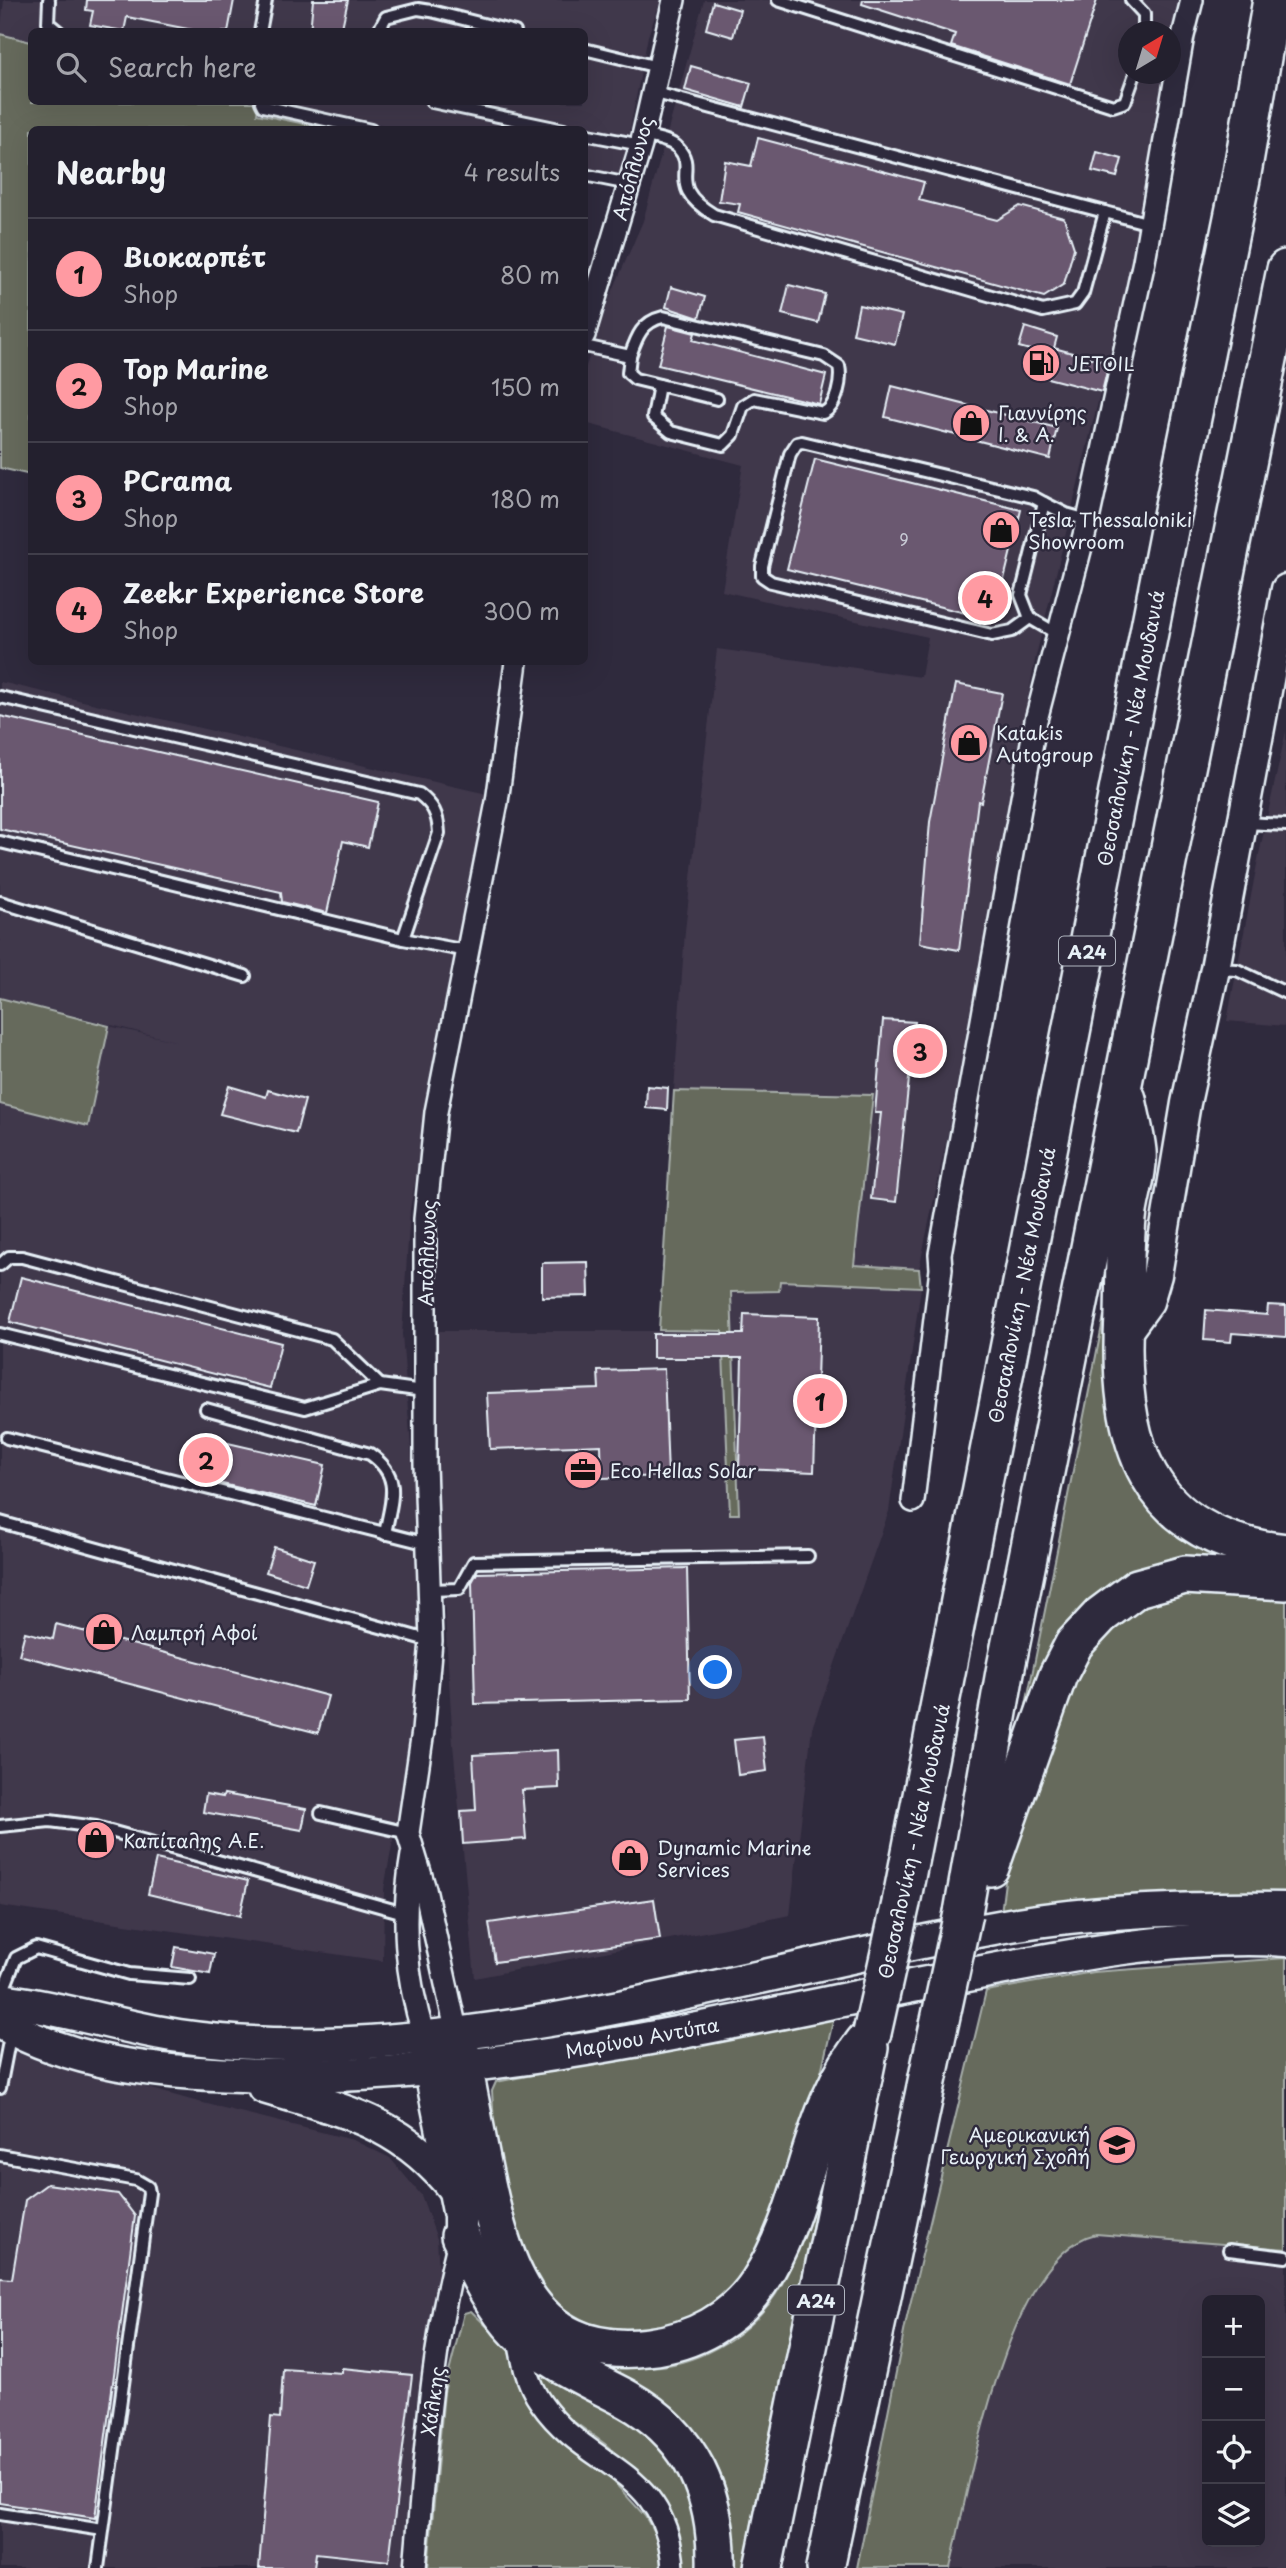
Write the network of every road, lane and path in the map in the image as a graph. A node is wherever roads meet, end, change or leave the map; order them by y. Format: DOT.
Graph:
graph roads {
  1 [pos="49,0"];
  2 [pos="266,0"];
  3 [pos="674,0"];
  4 [pos="778,0"];
  5 [pos="1130,0"];
  6 [pos="1192,0"];
  7 [pos="1272,0"];
  8 [pos="1145,21"];
  9 [pos="1181,26"];
  10 [pos="51,28"];
  11 [pos="261,28"];
  12 [pos="380,28"];
  13 [pos="498,28"];
  14 [pos="588,50"];
  15 [pos="658,67"];
  16 [pos="1131,84"];
  17 [pos="1170,84"];
  18 [pos="652,92"];
  19 [pos="262,105"];
  20 [pos="446,105"];
  21 [pos="353,126"];
  22 [pos="545,126"];
  23 [pos="588,134"];
  24 [pos="642,140"];
  25 [pos="588,176"];
  26 [pos="629,184"];
  27 [pos="1105,212"];
  28 [pos="1150,224"];
  29 [pos="1286,269"];
  30 [pos="588,322"];
  31 [pos="588,347"];
  32 [pos="630,356"];
  33 [pos="660,385"];
  34 [pos="717,399"];
  35 [pos="1044,503"];
  36 [pos="1088,520"];
  37 [pos="1286,589"];
  38 [pos="1030,618"];
  39 [pos="1060,635"];
  40 [pos="516,665"];
  41 [pos="0,697"];
  42 [pos="1242,823"];
  43 [pos="1286,825"];
  44 [pos="0,842"];
  45 [pos="0,902"];
  46 [pos="403,939"];
  47 [pos="467,951"];
  48 [pos="1215,970"];
  49 [pos="245,976"];
  50 [pos="1286,992"];
  51 [pos="1124,1080"];
  52 [pos="0,1265"];
  53 [pos="0,1334"];
  54 [pos="1122,1339"];
  55 [pos="380,1385"];
  56 [pos="424,1391"];
  57 [pos="206,1409"];
  58 [pos="7,1438"];
  59 [pos="914,1501"];
  60 [pos="0,1522"];
  61 [pos="385,1534"];
  62 [pos="428,1544"];
  63 [pos="1286,1553"];
  64 [pos="808,1556"];
  65 [pos="1286,1581"];
  66 [pos="431,1590"];
  67 [pos="431,1641"];
  68 [pos="321,1813"];
  69 [pos="0,1826"];
  70 [pos="411,1841"];
  71 [pos="1286,1909"];
  72 [pos="404,1913"];
  73 [pos="964,1913"];
  74 [pos="1286,1940"];
  75 [pos="190,1979"];
  76 [pos="3,2012"];
  77 [pos="872,2033"];
  78 [pos="444,2052"];
  79 [pos="226,2075"];
  80 [pos="0,2088"];
  81 [pos="0,2155"];
  82 [pos="455,2190"];
  83 [pos="460,2236"];
  84 [pos="1228,2250"];
  85 [pos="1286,2257"];
  86 [pos="518,2332"];
  87 [pos="0,2514"];
  88 [pos="103,2530"];
  89 [pos="99,2568"];
  90 [pos="415,2568"];
  91 [pos="673,2568"];
  92 [pos="716,2568"];
  93 [pos="763,2568"];
  94 [pos="825,2568"];
  1 -- 10 [label="lane"];
  2 -- 11 [label="lane"];
  3 -- 15 [label="street, Απόλλωνος"];
  4 -- 16 [label="lane"];
  5 -- 8 [label="lane"];
  6 -- 9 [label="street"];
  7 -- 77 [label="highway, Θεσσαλονίκη - Νέα Μουδανιά / Α24, bridge"];
  12 -- 13 [label="lane"];
  14 -- 15 [label="lane"];
  15 -- 18 [label="street, Απόλλωνος"];
  17 -- 28 [label="street"];
  18 -- 24 [label="street, Απόλλωνος"];
  18 -- 27 [label="lane"];
  19 -- 21 [label="lane"];
  20 -- 22 [label="lane"];
  23 -- 24 [label="lane"];
  24 -- 26 [label="street, Απόλλωνος"];
  24 -- 27 [label="lane"];
  25 -- 26 [label="lane"];
  26 -- 30 [label="street, Απόλλωνος"];
  27 -- 28 [label="lane"];
  28 -- 36 [label="street"];
  29 -- 51 [label="highway"];
  31 -- 32 [label="lane"];
  32 -- 33 [label="lane"];
  32 -- 33 [label="lane"];
  33 -- 34 [label="lane"];
  35 -- 36 [label="lane"];
  35 -- 38 [label="lane"];
  35 -- 38 [label="lane"];
  36 -- 39 [label="street"];
  37 -- 42 [label="street"];
  38 -- 39 [label="lane"];
  39 -- 59 [label="street"];
  40 -- 47 [label="street, Απόλλωνος"];
  41 -- 46 [label="lane"];
  42 -- 43 [label="lane"];
  42 -- 48 [label="street"];
  44 -- 46 [label="lane"];
  45 -- 49 [label="lane"];
  46 -- 47 [label="lane"];
  47 -- 56 [label="street, Απόλλωνος"];
  48 -- 50 [label="lane"];
  48 -- 54 [label="street"];
  51 -- 54 [label="highway"];
  51 -- 73 [label="highway"];
  52 -- 55 [label="lane"];
  53 -- 55 [label="lane"];
  54 -- 63 [label="highway"];
  55 -- 56 [label="lane"];
  56 -- 62 [label="street, Απόλλωνος"];
  57 -- 61 [label="lane"];
  58 -- 61 [label="lane"];
  60 -- 67 [label="lane"];
  61 -- 62 [label="lane"];
  62 -- 66 [label="street, Απόλλωνος"];
  64 -- 66 [label="lane"];
  65 -- 73 [label="highway"];
  66 -- 67 [label="street, Απόλλωνος"];
  67 -- 70 [label="street, Απόλλωνος"];
  68 -- 70 [label="lane"];
  69 -- 72 [label="lane"];
  70 -- 72 [label="street, Απόλλωνος"];
  70 -- 78 [label="street"];
  71 -- 78 [label="main road, Μαρίνου Αντύπα"];
  72 -- 78 [label="street, Απόλλωνος"];
  73 -- 94 [label="highway, bridge"];
  74 -- 78 [label="main road, Μαρίνου Αντύπα"];
  75 -- 76 [label="lane"];
  76 -- 78 [label="main road, Μαρίνου Αντύπα"];
  76 -- 79 [label="main road, Μαρίνου Αντύπα"];
  76 -- 80 [label="lane"];
  77 -- 78 [label="highway"];
  77 -- 93 [label="highway, Θεσσαλονίκη - Νέα Μουδανιά / Α24"];
  78 -- 79 [label="main road, Μαρίνου Αντύπα"];
  78 -- 82 [label="main road"];
  79 -- 82 [label="main road"];
  81 -- 88 [label="lane"];
  82 -- 83 [label="main road"];
  83 -- 86 [label="highway"];
  83 -- 90 [label="street, Χάλκης"];
  84 -- 85 [label="lane"];
  86 -- 91 [label="street"];
  86 -- 92 [label="highway"];
  87 -- 88 [label="lane"];
  88 -- 89 [label="lane"];
}
